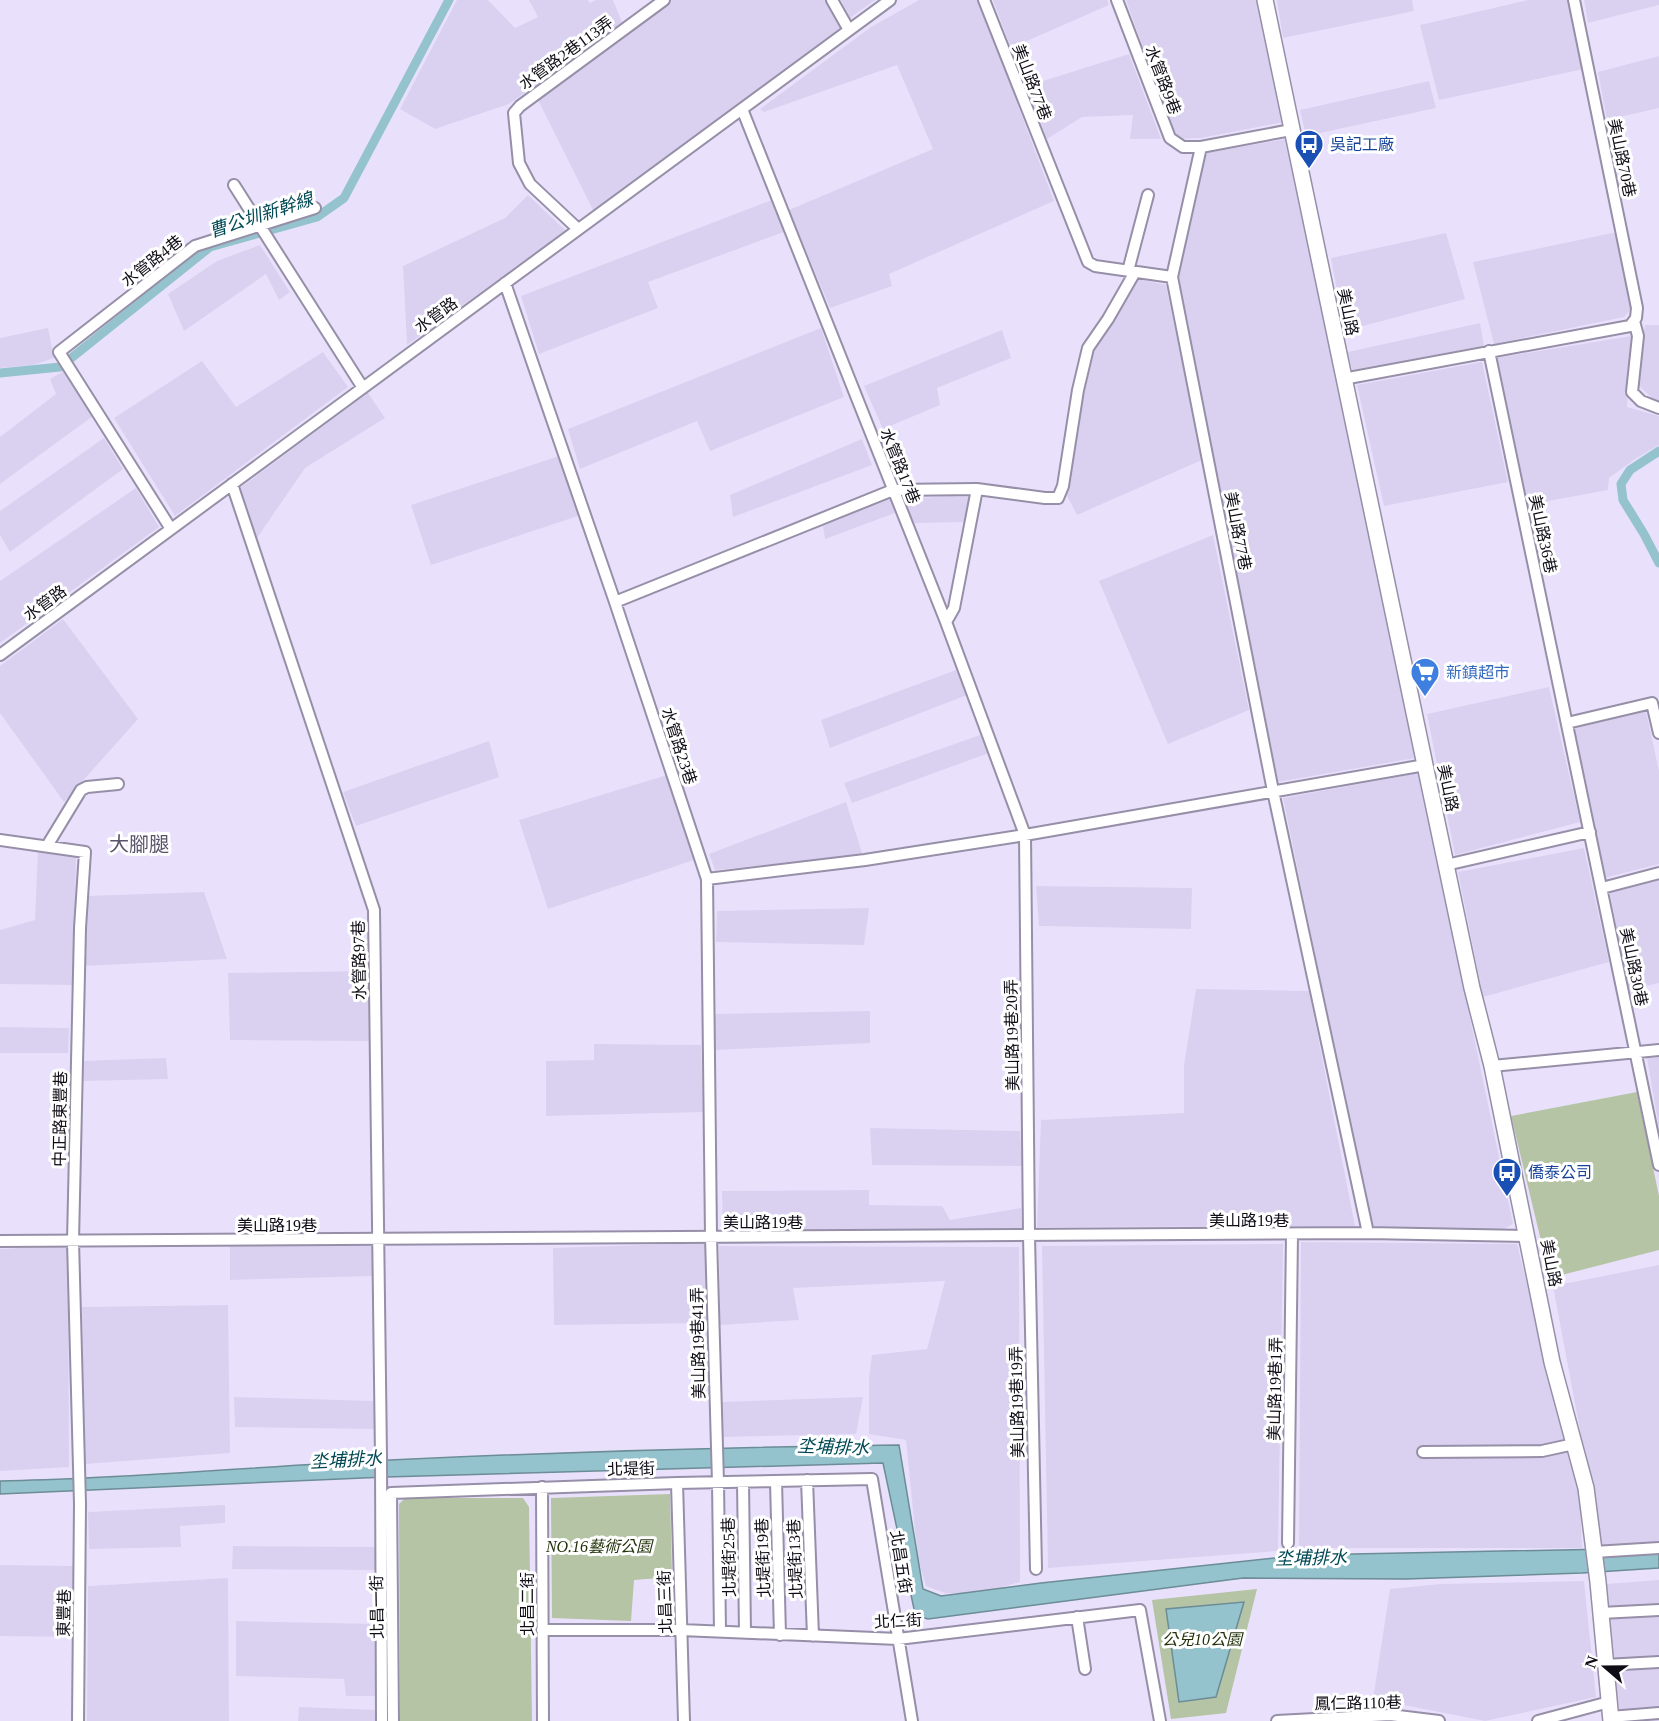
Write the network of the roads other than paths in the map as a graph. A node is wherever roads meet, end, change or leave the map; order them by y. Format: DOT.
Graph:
graph roads {
  1 [pos="664,0"];
  2 [pos="832,0"];
  3 [pos="890,0"];
  4 [pos="984,0"];
  5 [pos="1117,0"];
  6 [pos="1265,0"];
  7 [pos="1574,0"];
  8 [pos="849,30"];
  9 [pos="742,109"];
  10 [pos="1291,130"];
  11 [pos="1201,147"];
  12 [pos="234,185"];
  13 [pos="1148,195"];
  14 [pos="315,208"];
  15 [pos="259,227"];
  16 [pos="578,230"];
  17 [pos="1131,272"];
  18 [pos="1172,277"];
  19 [pos="505,283"];
  20 [pos="1634,321"];
  21 [pos="1489,351"];
  22 [pos="1343,379"];
  23 [pos="363,388"];
  24 [pos="1659,408"];
  25 [pos="232,484"];
  26 [pos="977,489"];
  27 [pos="893,490"];
  28 [pos="171,529"];
  29 [pos="615,602"];
  30 [pos="946,622"];
  31 [pos="0,655"];
  32 [pos="1567,723"];
  33 [pos="1659,733"];
  34 [pos="1425,765"];
  35 [pos="118,784"];
  36 [pos="1273,791"];
  37 [pos="1590,832"];
  38 [pos="1025,835"];
  39 [pos="0,840"];
  40 [pos="47,846"];
  41 [pos="1446,865"];
  42 [pos="1659,873"];
  43 [pos="707,879"];
  44 [pos="1602,888"];
  45 [pos="1659,1050"];
  46 [pos="1636,1052"];
  47 [pos="1492,1066"];
  48 [pos="1659,1165"];
  49 [pos="1368,1233"];
  50 [pos="1292,1234"];
  51 [pos="1029,1235"];
  52 [pos="1527,1236"];
  53 [pos="711,1238"];
  54 [pos="377,1239"];
  55 [pos="0,1241"];
  56 [pos="74,1241"];
  57 [pos="1574,1444"];
  58 [pos="1424,1452"];
  59 [pos="78,1472"];
  60 [pos="718,1479"];
  61 [pos="872,1479"];
  62 [pos="807,1480"];
  63 [pos="776,1481"];
  64 [pos="743,1482"];
  65 [pos="677,1483"];
  66 [pos="542,1487"];
  67 [pos="386,1492"];
  68 [pos="1288,1543"];
  69 [pos="1659,1548"];
  70 [pos="1594,1554"];
  71 [pos="1035,1569"];
  72 [pos="1659,1610"];
  73 [pos="1601,1613"];
  74 [pos="1077,1617"];
  75 [pos="542,1629"];
  76 [pos="681,1630"];
  77 [pos="720,1632"];
  78 [pos="745,1633"];
  79 [pos="780,1635"];
  80 [pos="813,1636"];
  81 [pos="898,1639"];
  82 [pos="1659,1662"];
  83 [pos="1605,1665"];
  84 [pos="1085,1669"];
  85 [pos="1659,1713"];
  86 [pos="1610,1714"];
  87 [pos="78,1721"];
  88 [pos="382,1721"];
  89 [pos="393,1721"];
  90 [pos="543,1721"];
  91 [pos="684,1721"];
  92 [pos="912,1721"];
  93 [pos="1160,1721"];
  94 [pos="1277,1721"];
  95 [pos="1439,1721"];
  96 [pos="1538,1721"];
  1 -- 16 [label="street, 水管路2巷113弄"];
  2 -- 8 [label="street"];
  3 -- 8 [label="street, 水管路"];
  4 -- 17 [label="street, 美山路77巷"];
  5 -- 11 [label="street, 水管路9巷"];
  6 -- 10 [label="street, 美山路"];
  7 -- 20 [label="street, 美山路70巷"];
  8 -- 9 [label="street, 水管路"];
  9 -- 16 [label="street, 水管路"];
  9 -- 27 [label="street, 水管路17巷"];
  10 -- 11 [label="street"];
  10 -- 22 [label="street, 美山路"];
  11 -- 18 [label="street, 美山路77巷"];
  12 -- 15 [label="street"];
  13 -- 17 [label="street"];
  14 -- 15 [label="street, 水管路4巷"];
  15 -- 23 [label="street"];
  15 -- 28 [label="street, 水管路4巷"];
  16 -- 19 [label="street, 水管路"];
  17 -- 18 [label="street, 美山路77巷"];
  17 -- 26 [label="street"];
  18 -- 36 [label="street, 美山路77巷"];
  19 -- 23 [label="street, 水管路"];
  19 -- 29 [label="street, 水管路23巷"];
  20 -- 21 [label="street"];
  20 -- 24 [label="street, 美山路70巷"];
  21 -- 22 [label="street"];
  21 -- 32 [label="street, 美山路36巷"];
  22 -- 34 [label="street, 美山路"];
  23 -- 25 [label="street, 水管路"];
  25 -- 28 [label="street, 水管路"];
  25 -- 54 [label="street, 水管路97巷"];
  26 -- 27 [label="street"];
  26 -- 30 [label="street"];
  27 -- 29 [label="street"];
  27 -- 30 [label="street, 水管路17巷"];
  28 -- 31 [label="street, 水管路"];
  29 -- 43 [label="street, 水管路23巷"];
  30 -- 38 [label="street, 水管路17巷"];
  32 -- 33 [label="street"];
  32 -- 37 [label="street, 美山路36巷"];
  34 -- 36 [label="street"];
  34 -- 41 [label="street, 美山路"];
  35 -- 40 [label="street"];
  36 -- 38 [label="street"];
  36 -- 49 [label="street, 美山路77巷"];
  37 -- 41 [label="street"];
  37 -- 44 [label="street, 美山路36巷"];
  38 -- 43 [label="street"];
  38 -- 51 [label="street, 美山路19巷20弄"];
  39 -- 40 [label="street, 中正路東豐巷"];
  40 -- 56 [label="street, 中正路東豐巷"];
  41 -- 47 [label="street, 美山路"];
  42 -- 44 [label="street"];
  43 -- 53 [label="street, 水管路23巷"];
  44 -- 46 [label="street, 美山路30巷"];
  45 -- 46 [label="street"];
  46 -- 47 [label="street"];
  46 -- 48 [label="street, 美山路30巷"];
  47 -- 52 [label="street, 美山路"];
  49 -- 50 [label="street, 美山路19巷"];
  49 -- 52 [label="street, 美山路19巷"];
  50 -- 51 [label="street, 美山路19巷"];
  50 -- 68 [label="street, 美山路19巷1弄"];
  51 -- 53 [label="street, 美山路19巷"];
  51 -- 71 [label="street, 美山路19巷19弄"];
  52 -- 57 [label="street, 美山路"];
  53 -- 54 [label="street, 美山路19巷"];
  53 -- 60 [label="street, 美山路19巷41弄"];
  54 -- 56 [label="street, 美山路19巷"];
  54 -- 67 [label="street, 水管路97巷"];
  55 -- 56 [label="street, 美山路19巷"];
  56 -- 59 [label="street, 中正路東豐巷"];
  57 -- 58 [label="street"];
  57 -- 70 [label="street, 美山路"];
  59 -- 87 [label="street, 東豐巷"];
  60 -- 64 [label="street, 北堤街"];
  60 -- 65 [label="street, 北堤街"];
  60 -- 77 [label="street, 美山路19巷41弄"];
  61 -- 62 [label="street, 北堤街"];
  61 -- 81 [label="street, 北昌五街"];
  62 -- 63 [label="street, 北堤街"];
  62 -- 80 [label="street, 北堤街13巷"];
  63 -- 64 [label="street, 北堤街"];
  63 -- 79 [label="street, 北堤街19巷"];
  64 -- 78 [label="street, 北堤街25巷"];
  65 -- 66 [label="street, 北堤街"];
  65 -- 76 [label="street, 北昌三街"];
  66 -- 67 [label="street, 北堤街"];
  66 -- 75 [label="street, 北昌二街"];
  67 -- 88 [label="street"];
  67 -- 89 [label="street, 北昌一街"];
  69 -- 70 [label="street"];
  70 -- 73 [label="street, 美山路"];
  72 -- 73 [label="street"];
  73 -- 83 [label="street, 美山路"];
  74 -- 81 [label="street, 北仁街"];
  74 -- 84 [label="street"];
  74 -- 93 [label="street, 北仁街"];
  75 -- 76 [label="street, 北仁街"];
  75 -- 90 [label="street, 北昌二街"];
  76 -- 77 [label="street, 北仁街"];
  76 -- 91 [label="street, 北昌三街"];
  77 -- 78 [label="street, 北仁街"];
  78 -- 79 [label="street, 北仁街"];
  79 -- 80 [label="street, 北仁街"];
  80 -- 81 [label="street, 北仁街"];
  81 -- 92 [label="street, 北昌五街"];
  82 -- 83 [label="street"];
  83 -- 86 [label="street, 美山路"];
  85 -- 86 [label="street"];
  86 -- 96 [label="street"];
  94 -- 95 [label="street, 鳳仁路110巷"];
}
